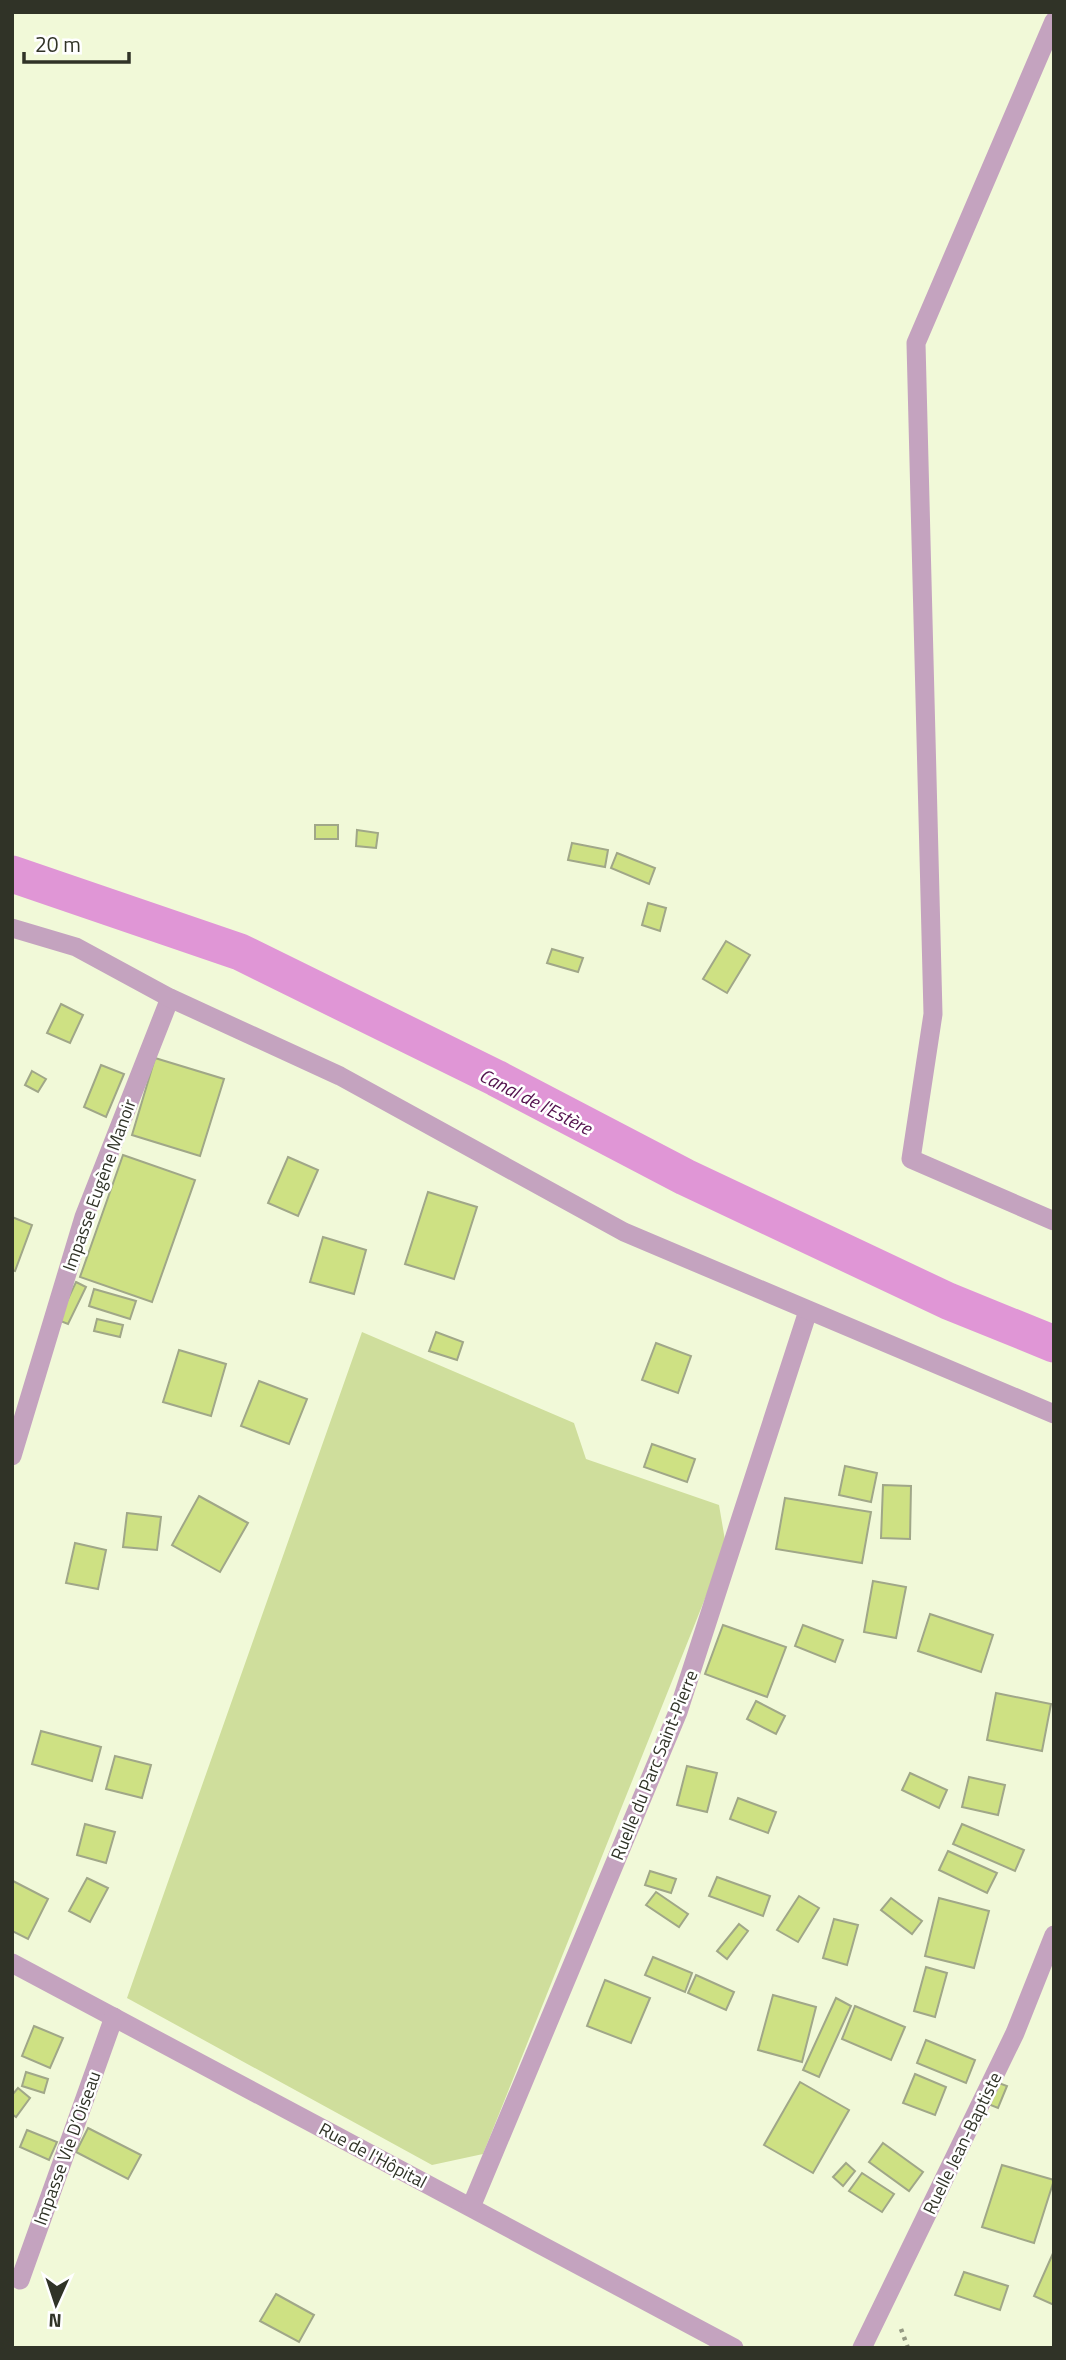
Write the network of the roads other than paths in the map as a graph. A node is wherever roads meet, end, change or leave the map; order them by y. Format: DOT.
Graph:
graph roads {
  1 [pos="1054,20"];
  2 [pos="12,928"];
  3 [pos="170,998"];
  4 [pos="1054,1221"];
  5 [pos="808,1311"];
  6 [pos="1054,1414"];
  7 [pos="12,1456"];
  8 [pos="1054,1935"];
  9 [pos="12,1963"];
  10 [pos="114,2017"];
  11 [pos="471,2207"];
  12 [pos="20,2280"];
  13 [pos="734,2348"];
  14 [pos="862,2348"];
  1 -- 4 [label="street"];
  2 -- 3 [label="street"];
  3 -- 5 [label="street"];
  3 -- 7 [label="street, Impasse Eugène Manoir"];
  5 -- 6 [label="street"];
  5 -- 11 [label="street, Ruelle du Parc Saint-Pierre"];
  8 -- 14 [label="street, Ruelle Jean-Baptiste"];
  9 -- 10 [label="street, Rue de l'Hôpital"];
  10 -- 11 [label="street, Rue de l'Hôpital"];
  10 -- 12 [label="street, Impasse Vie D’Oiseau"];
  11 -- 13 [label="street, Rue de l'Hôpital"];
}
